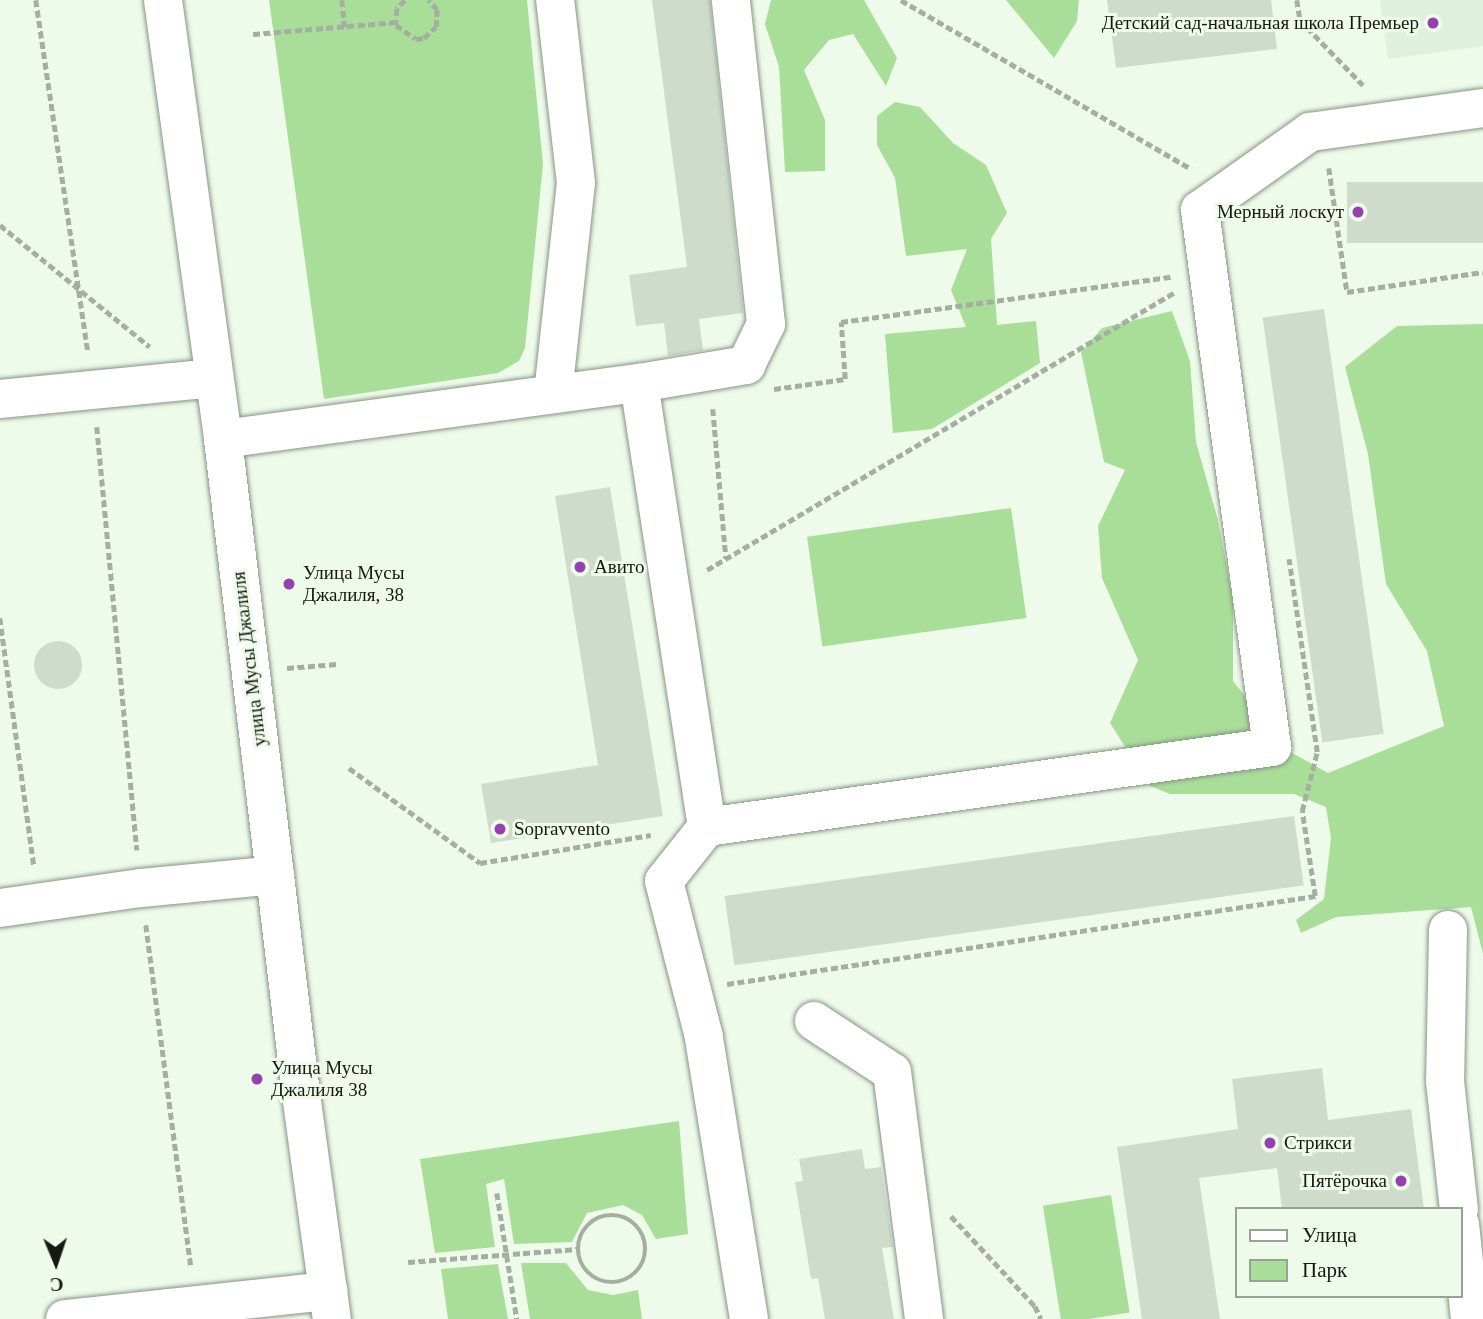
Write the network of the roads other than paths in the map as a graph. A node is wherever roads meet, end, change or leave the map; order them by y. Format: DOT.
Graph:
graph roads {
  1 [pos="163,0"];
  2 [pos="555,0"];
  3 [pos="731,0"];
  4 [pos="1483,108"];
  5 [pos="204,379"];
  6 [pos="639,383"];
  7 [pos="553,394"];
  8 [pos="0,399"];
  9 [pos="223,439"];
  10 [pos="700,836"];
  11 [pos="275,876"];
  12 [pos="0,908"];
  13 [pos="1448,930"];
  14 [pos="814,1021"];
  15 [pos="1459,1207"];
  16 [pos="1462,1242"];
  17 [pos="331,1305"];
  18 [pos="65,1319"];
  19 [pos="749,1319"];
  20 [pos="924,1319"];
  21 [pos="1470,1319"];
  1 -- 5 [label="main road, улица Мусы Джалиля"];
  2 -- 7 [label="main road"];
  3 -- 6 [label="main road"];
  4 -- 10 [label="main road"];
  5 -- 8 [label="main road"];
  5 -- 9 [label="main road, улица Мусы Джалиля"];
  6 -- 7 [label="main road"];
  6 -- 10 [label="main road"];
  7 -- 9 [label="main road"];
  9 -- 11 [label="main road, улица Мусы Джалиля"];
  10 -- 19 [label="main road"];
  11 -- 12 [label="main road"];
  11 -- 17 [label="main road, улица Мусы Джалиля"];
  13 -- 15 [label="main road"];
  14 -- 20 [label="main road"];
  16 -- 21 [label="main road"];
  17 -- 18 [label="main road"];
}
